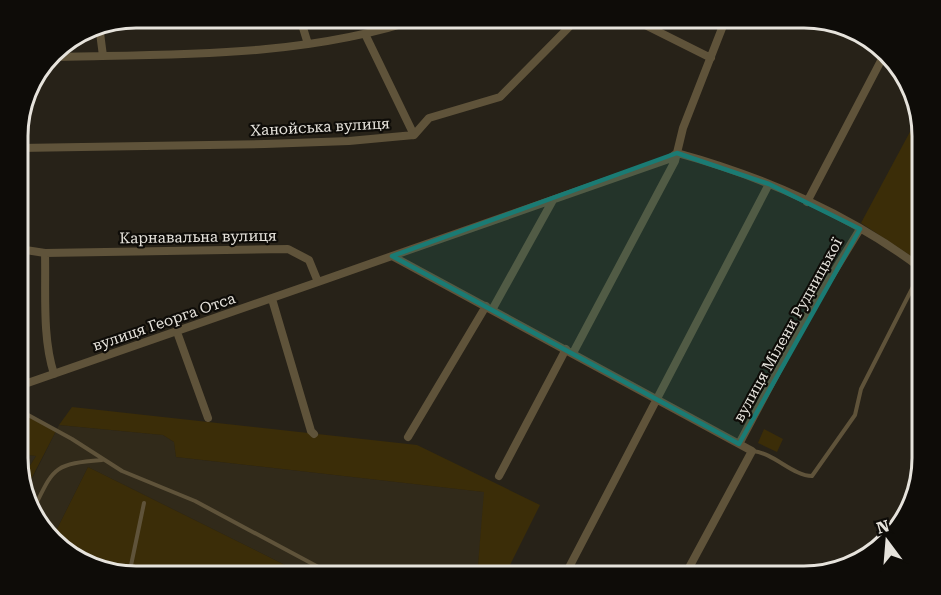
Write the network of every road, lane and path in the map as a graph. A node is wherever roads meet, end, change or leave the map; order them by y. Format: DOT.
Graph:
graph roads {
  1 [pos="568,28"];
  2 [pos="651,28"];
  3 [pos="722,28"];
  4 [pos="303,29"];
  5 [pos="389,29"];
  6 [pos="100,35"];
  7 [pos="366,36"];
  8 [pos="308,44"];
  9 [pos="103,56"];
  10 [pos="63,57"];
  11 [pos="711,58"];
  12 [pos="881,60"];
  13 [pos="414,135"];
  14 [pos="28,148"];
  15 [pos="677,153"];
  16 [pos="768,184"];
  17 [pos="553,200"];
  18 [pos="807,202"];
  19 [pos="860,228"];
  20 [pos="28,250"];
  21 [pos="45,253"];
  22 [pos="392,256"];
  23 [pos="912,262"];
  24 [pos="318,282"];
  25 [pos="912,289"];
  26 [pos="272,299"];
  27 [pos="489,308"];
  28 [pos="177,332"];
  29 [pos="569,351"];
  30 [pos="54,374"];
  31 [pos="28,383"];
  32 [pos="658,399"];
  33 [pos="28,415"];
  34 [pos="208,418"];
  35 [pos="314,434"];
  36 [pos="408,437"];
  37 [pos="739,444"];
  38 [pos="752,451"];
  39 [pos="102,460"];
  40 [pos="499,476"];
  41 [pos="37,501"];
  42 [pos="144,503"];
  43 [pos="131,566"];
  44 [pos="316,566"];
  45 [pos="570,566"];
  46 [pos="690,566"];
  1 -- 13 [label="street"];
  2 -- 11 [label="street"];
  3 -- 11 [label="street"];
  4 -- 8 [label="street"];
  5 -- 7 [label="street"];
  6 -- 9 [label="street"];
  7 -- 8 [label="street"];
  7 -- 13 [label="street"];
  8 -- 9 [label="street"];
  9 -- 10 [label="street"];
  11 -- 15 [label="street"];
  12 -- 18 [label="street"];
  13 -- 14 [label="street, Ханойська вулиця"];
  15 -- 16 [label="street"];
  15 -- 17 [label="street"];
  15 -- 29 [label="street"];
  16 -- 18 [label="street"];
  16 -- 32 [label="street"];
  17 -- 22 [label="street"];
  17 -- 27 [label="street"];
  18 -- 19 [label="street"];
  19 -- 23 [label="street"];
  19 -- 37 [label="street, вулиця Мілени Рудницької"];
  20 -- 21 [label="street, Карнавальна вулиця"];
  21 -- 24 [label="street, Карнавальна вулиця"];
  21 -- 30 [label="street"];
  22 -- 24 [label="street"];
  22 -- 27 [label="street"];
  24 -- 26 [label="street, вулиця Георга Отса"];
  25 -- 38 [label="lane"];
  26 -- 28 [label="street, вулиця Георга Отса"];
  26 -- 35 [label="street"];
  27 -- 29 [label="street"];
  27 -- 36 [label="street"];
  28 -- 30 [label="street, вулиця Георга Отса"];
  28 -- 34 [label="street"];
  29 -- 32 [label="street"];
  29 -- 40 [label="street"];
  30 -- 31 [label="street, вулиця Георга Отса"];
  32 -- 37 [label="street"];
  32 -- 45 [label="street"];
  33 -- 39 [label="lane"];
  37 -- 38 [label="street"];
  38 -- 46 [label="street"];
  39 -- 41 [label="lane"];
  39 -- 44 [label="lane"];
  42 -- 43 [label="lane"];
}
